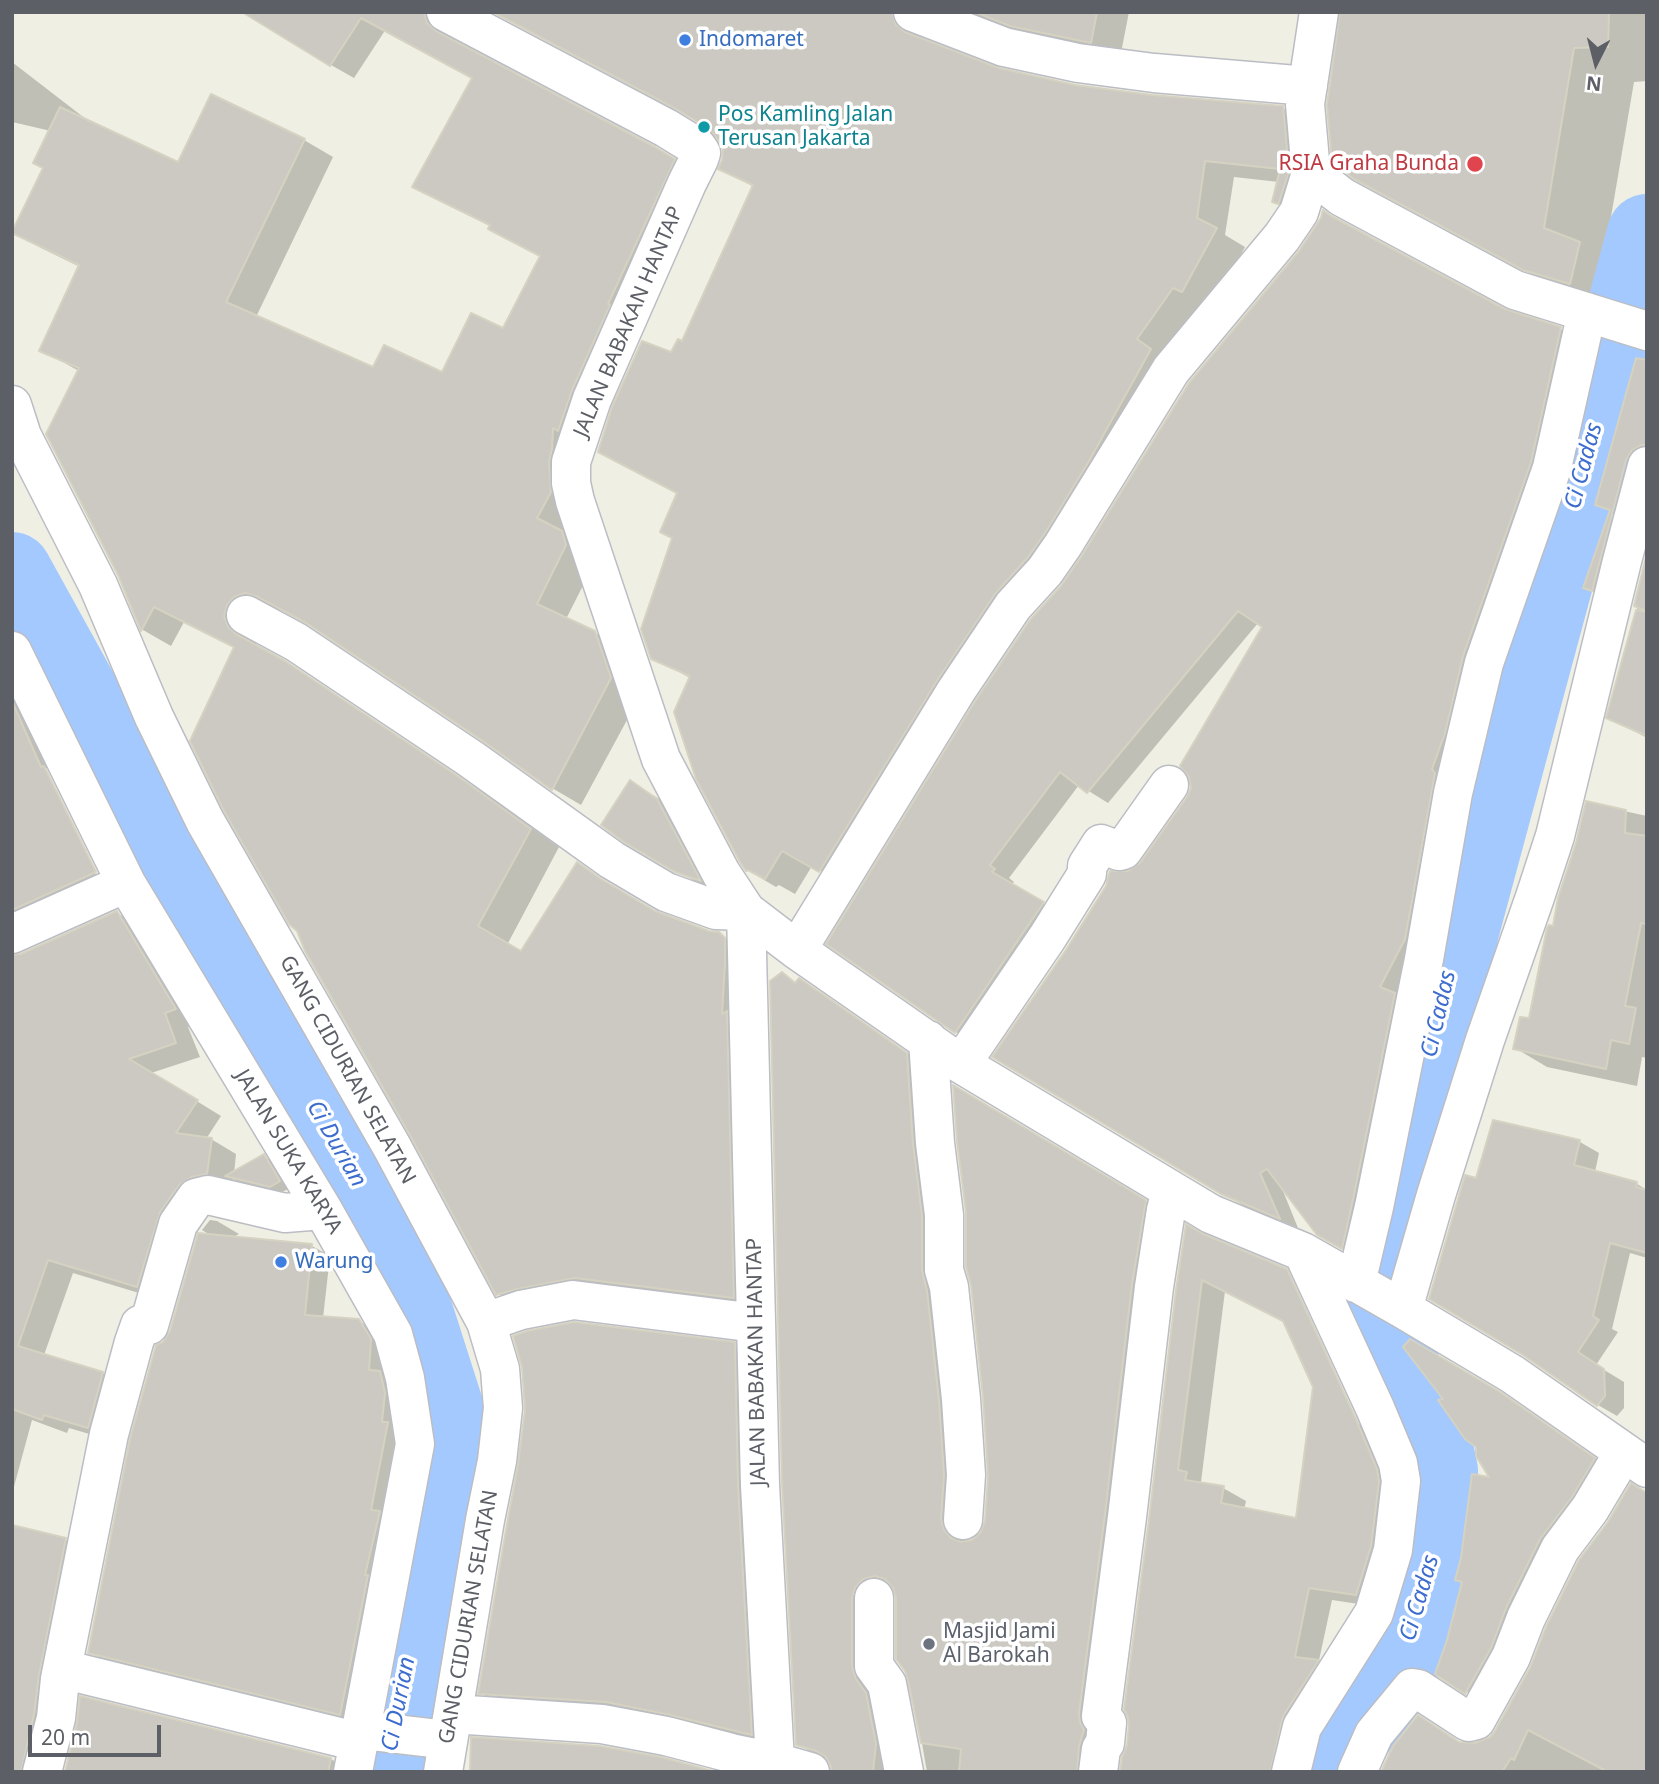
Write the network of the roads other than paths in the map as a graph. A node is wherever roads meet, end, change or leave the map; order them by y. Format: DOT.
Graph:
graph roads {
  1 [pos="446,12"];
  2 [pos="913,12"];
  3 [pos="1319,12"];
  4 [pos="1308,86"];
  5 [pos="1311,173"];
  6 [pos="1594,314"];
  7 [pos="1647,331"];
  8 [pos="12,405"];
  9 [pos="1647,466"];
  10 [pos="246,615"];
  11 [pos="12,651"];
  12 [pos="25,712"];
  13 [pos="1169,785"];
  14 [pos="126,883"];
  15 [pos="747,918"];
  16 [pos="12,934"];
  17 [pos="797,950"];
  18 [pos="937,1052"];
  19 [pos="1171,1190"];
  20 [pos="323,1209"];
  21 [pos="1307,1261"];
  22 [pos="1381,1297"];
  23 [pos="486,1322"];
  24 [pos="756,1323"];
  25 [pos="1636,1460"];
  26 [pos="963,1520"];
  27 [pos="874,1598"];
  28 [pos="62,1669"];
  29 [pos="446,1741"];
  30 [pos="361,1744"];
  31 [pos="792,1767"];
  32 [pos="42,1772"];
  33 [pos="904,1772"];
  34 [pos="1098,1772"];
  35 [pos="1291,1772"];
  36 [pos="1357,1772"];
  1 -- 15 [label="street, JALAN BABAKAN HANTAP"];
  2 -- 4 [label="street"];
  3 -- 4 [label="street"];
  4 -- 5 [label="street"];
  5 -- 6 [label="street"];
  5 -- 17 [label="street"];
  6 -- 7 [label="street"];
  6 -- 22 [label="street"];
  8 -- 23 [label="street, GANG CIDURIAN SELATAN"];
  9 -- 22 [label="street"];
  10 -- 15 [label="street"];
  11 -- 12 [label="street, JALAN SUKA KARYA"];
  12 -- 14 [label="street, JALAN SUKA KARYA"];
  13 -- 18 [label="street"];
  14 -- 16 [label="street"];
  14 -- 20 [label="street, JALAN SUKA KARYA"];
  15 -- 17 [label="street"];
  15 -- 24 [label="street, JALAN BABAKAN HANTAP"];
  17 -- 18 [label="street"];
  18 -- 19 [label="street"];
  18 -- 26 [label="street"];
  19 -- 22 [label="street"];
  19 -- 34 [label="street"];
  20 -- 28 [label="street"];
  20 -- 30 [label="street, JALAN SUKA KARYA"];
  21 -- 35 [label="street"];
  22 -- 25 [label="street"];
  23 -- 24 [label="street"];
  23 -- 29 [label="street, GANG CIDURIAN SELATAN"];
  24 -- 31 [label="street, JALAN BABAKAN HANTAP"];
  25 -- 36 [label="street"];
  27 -- 33 [label="street"];
  28 -- 30 [label="street"];
  28 -- 32 [label="street"];
  29 -- 30 [label="street"];
  29 -- 31 [label="street"];
}
